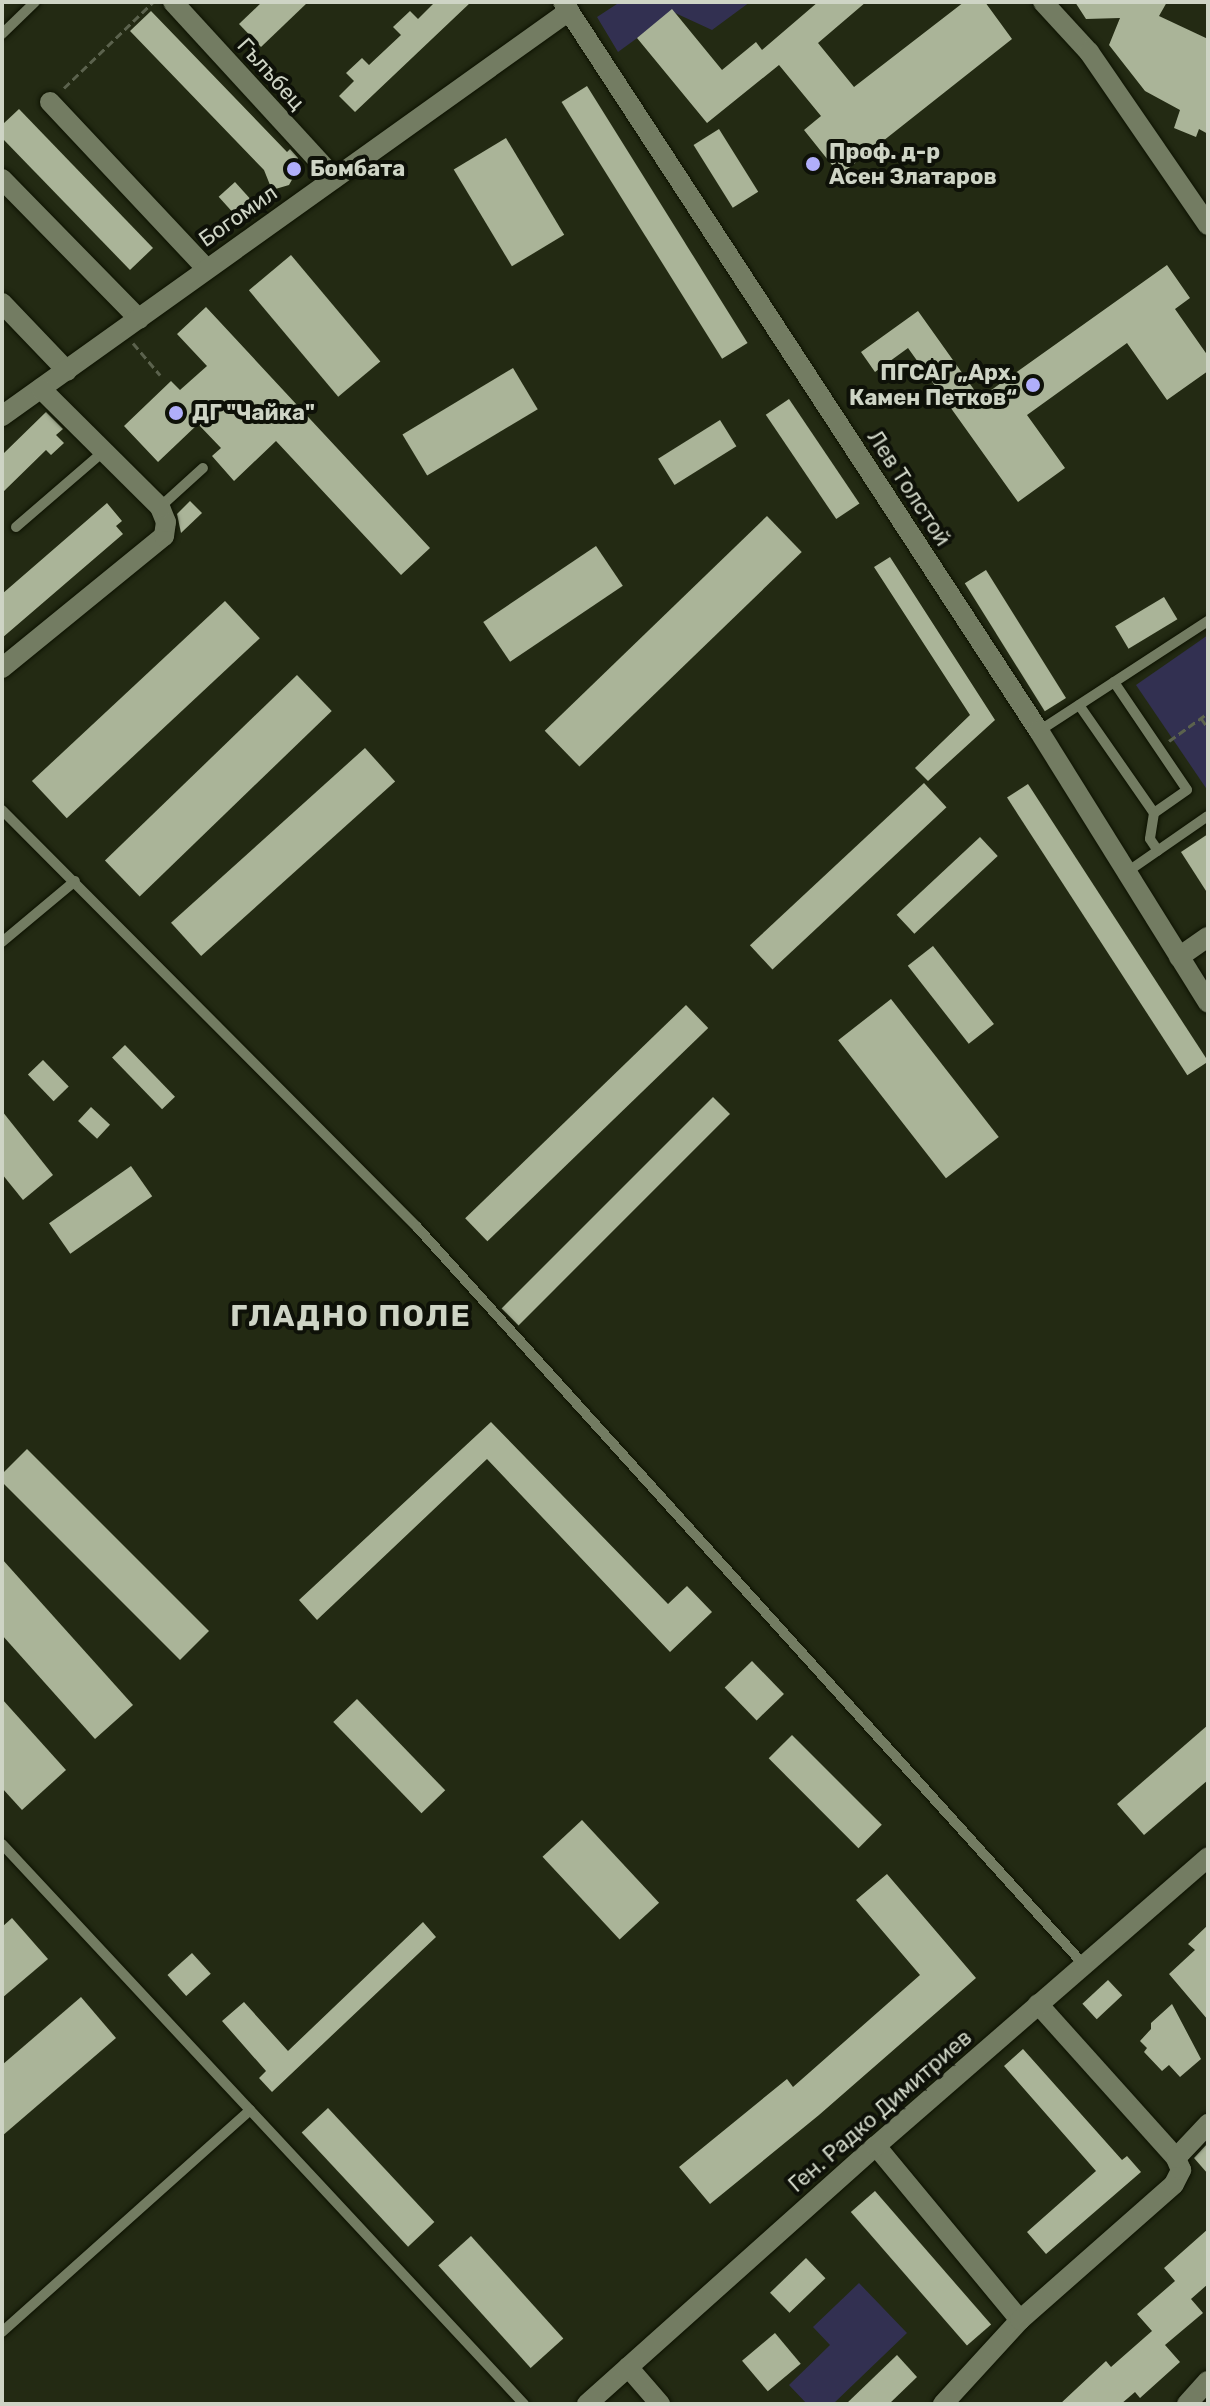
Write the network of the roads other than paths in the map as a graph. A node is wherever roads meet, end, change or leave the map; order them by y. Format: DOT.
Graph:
graph roads {
  1 [pos="35,2"];
  2 [pos="1043,2"];
  3 [pos="178,4"];
  4 [pos="571,5"];
  5 [pos="2,34"];
  6 [pos="50,102"];
  7 [pos="334,178"];
  8 [pos="2,179"];
  9 [pos="1208,225"];
  10 [pos="206,268"];
  11 [pos="2,303"];
  12 [pos="131,325"];
  13 [pos="67,371"];
  14 [pos="41,389"];
  15 [pos="2,416"];
  16 [pos="104,451"];
  17 [pos="203,468"];
  18 [pos="160,507"];
  19 [pos="16,527"];
  20 [pos="1208,621"];
  21 [pos="2,668"];
  22 [pos="1114,682"];
  23 [pos="1079,705"];
  24 [pos="1039,731"];
  25 [pos="2,810"];
  26 [pos="1154,813"];
  27 [pos="1208,816"];
  28 [pos="1158,851"];
  29 [pos="1127,872"];
  30 [pos="75,881"];
  31 [pos="1208,937"];
  32 [pos="2,942"];
  33 [pos="1179,957"];
  34 [pos="1208,1003"];
  35 [pos="2,1844"];
  36 [pos="1208,1857"];
  37 [pos="1084,1965"];
  38 [pos="1038,2004"];
  39 [pos="250,2110"];
  40 [pos="1208,2124"];
  41 [pos="876,2146"];
  42 [pos="1176,2158"];
  43 [pos="1020,2320"];
  44 [pos="2,2332"];
  45 [pos="628,2367"];
  46 [pos="1208,2381"];
  47 [pos="524,2404"];
  48 [pos="587,2404"];
  49 [pos="660,2404"];
  50 [pos="943,2404"];
  51 [pos="1187,2404"];
  1 -- 5 [label="lane"];
  2 -- 9 [label="street"];
  3 -- 7 [label="street, Гълъбец"];
  4 -- 7 [label="street, Богомил"];
  4 -- 24 [label="street, Лев Толстой"];
  6 -- 10 [label="street"];
  7 -- 10 [label="street, Богомил"];
  8 -- 12 [label="street"];
  10 -- 12 [label="street, Богомил"];
  11 -- 13 [label="street"];
  12 -- 13 [label="street, Богомил"];
  13 -- 14 [label="street, Богомил"];
  14 -- 15 [label="street, Богомил"];
  14 -- 16 [label="street"];
  16 -- 18 [label="street"];
  16 -- 19 [label="lane"];
  17 -- 18 [label="lane"];
  18 -- 21 [label="street"];
  20 -- 22 [label="lane"];
  22 -- 23 [label="lane"];
  22 -- 26 [label="lane"];
  23 -- 24 [label="lane"];
  23 -- 26 [label="lane"];
  24 -- 29 [label="street, Лев Толстой"];
  25 -- 30 [label="lane"];
  26 -- 28 [label="lane"];
  27 -- 28 [label="lane"];
  28 -- 29 [label="lane"];
  29 -- 33 [label="street, Лев Толстой"];
  30 -- 32 [label="lane"];
  30 -- 37 [label="lane"];
  31 -- 33 [label="street"];
  33 -- 34 [label="street, Лев Толстой"];
  35 -- 39 [label="lane"];
  36 -- 37 [label="street, Ген. Радко Димитриев"];
  37 -- 38 [label="street, Ген. Радко Димитриев"];
  38 -- 41 [label="street, Ген. Радко Димитриев"];
  38 -- 42 [label="street"];
  39 -- 44 [label="lane"];
  39 -- 47 [label="lane"];
  40 -- 42 [label="street"];
  41 -- 43 [label="street"];
  41 -- 45 [label="street, Ген. Радко Димитриев"];
  42 -- 43 [label="street"];
  43 -- 50 [label="street"];
  45 -- 48 [label="street, Ген. Радко Димитриев"];
  45 -- 49 [label="street"];
  46 -- 51 [label="street"];
}
